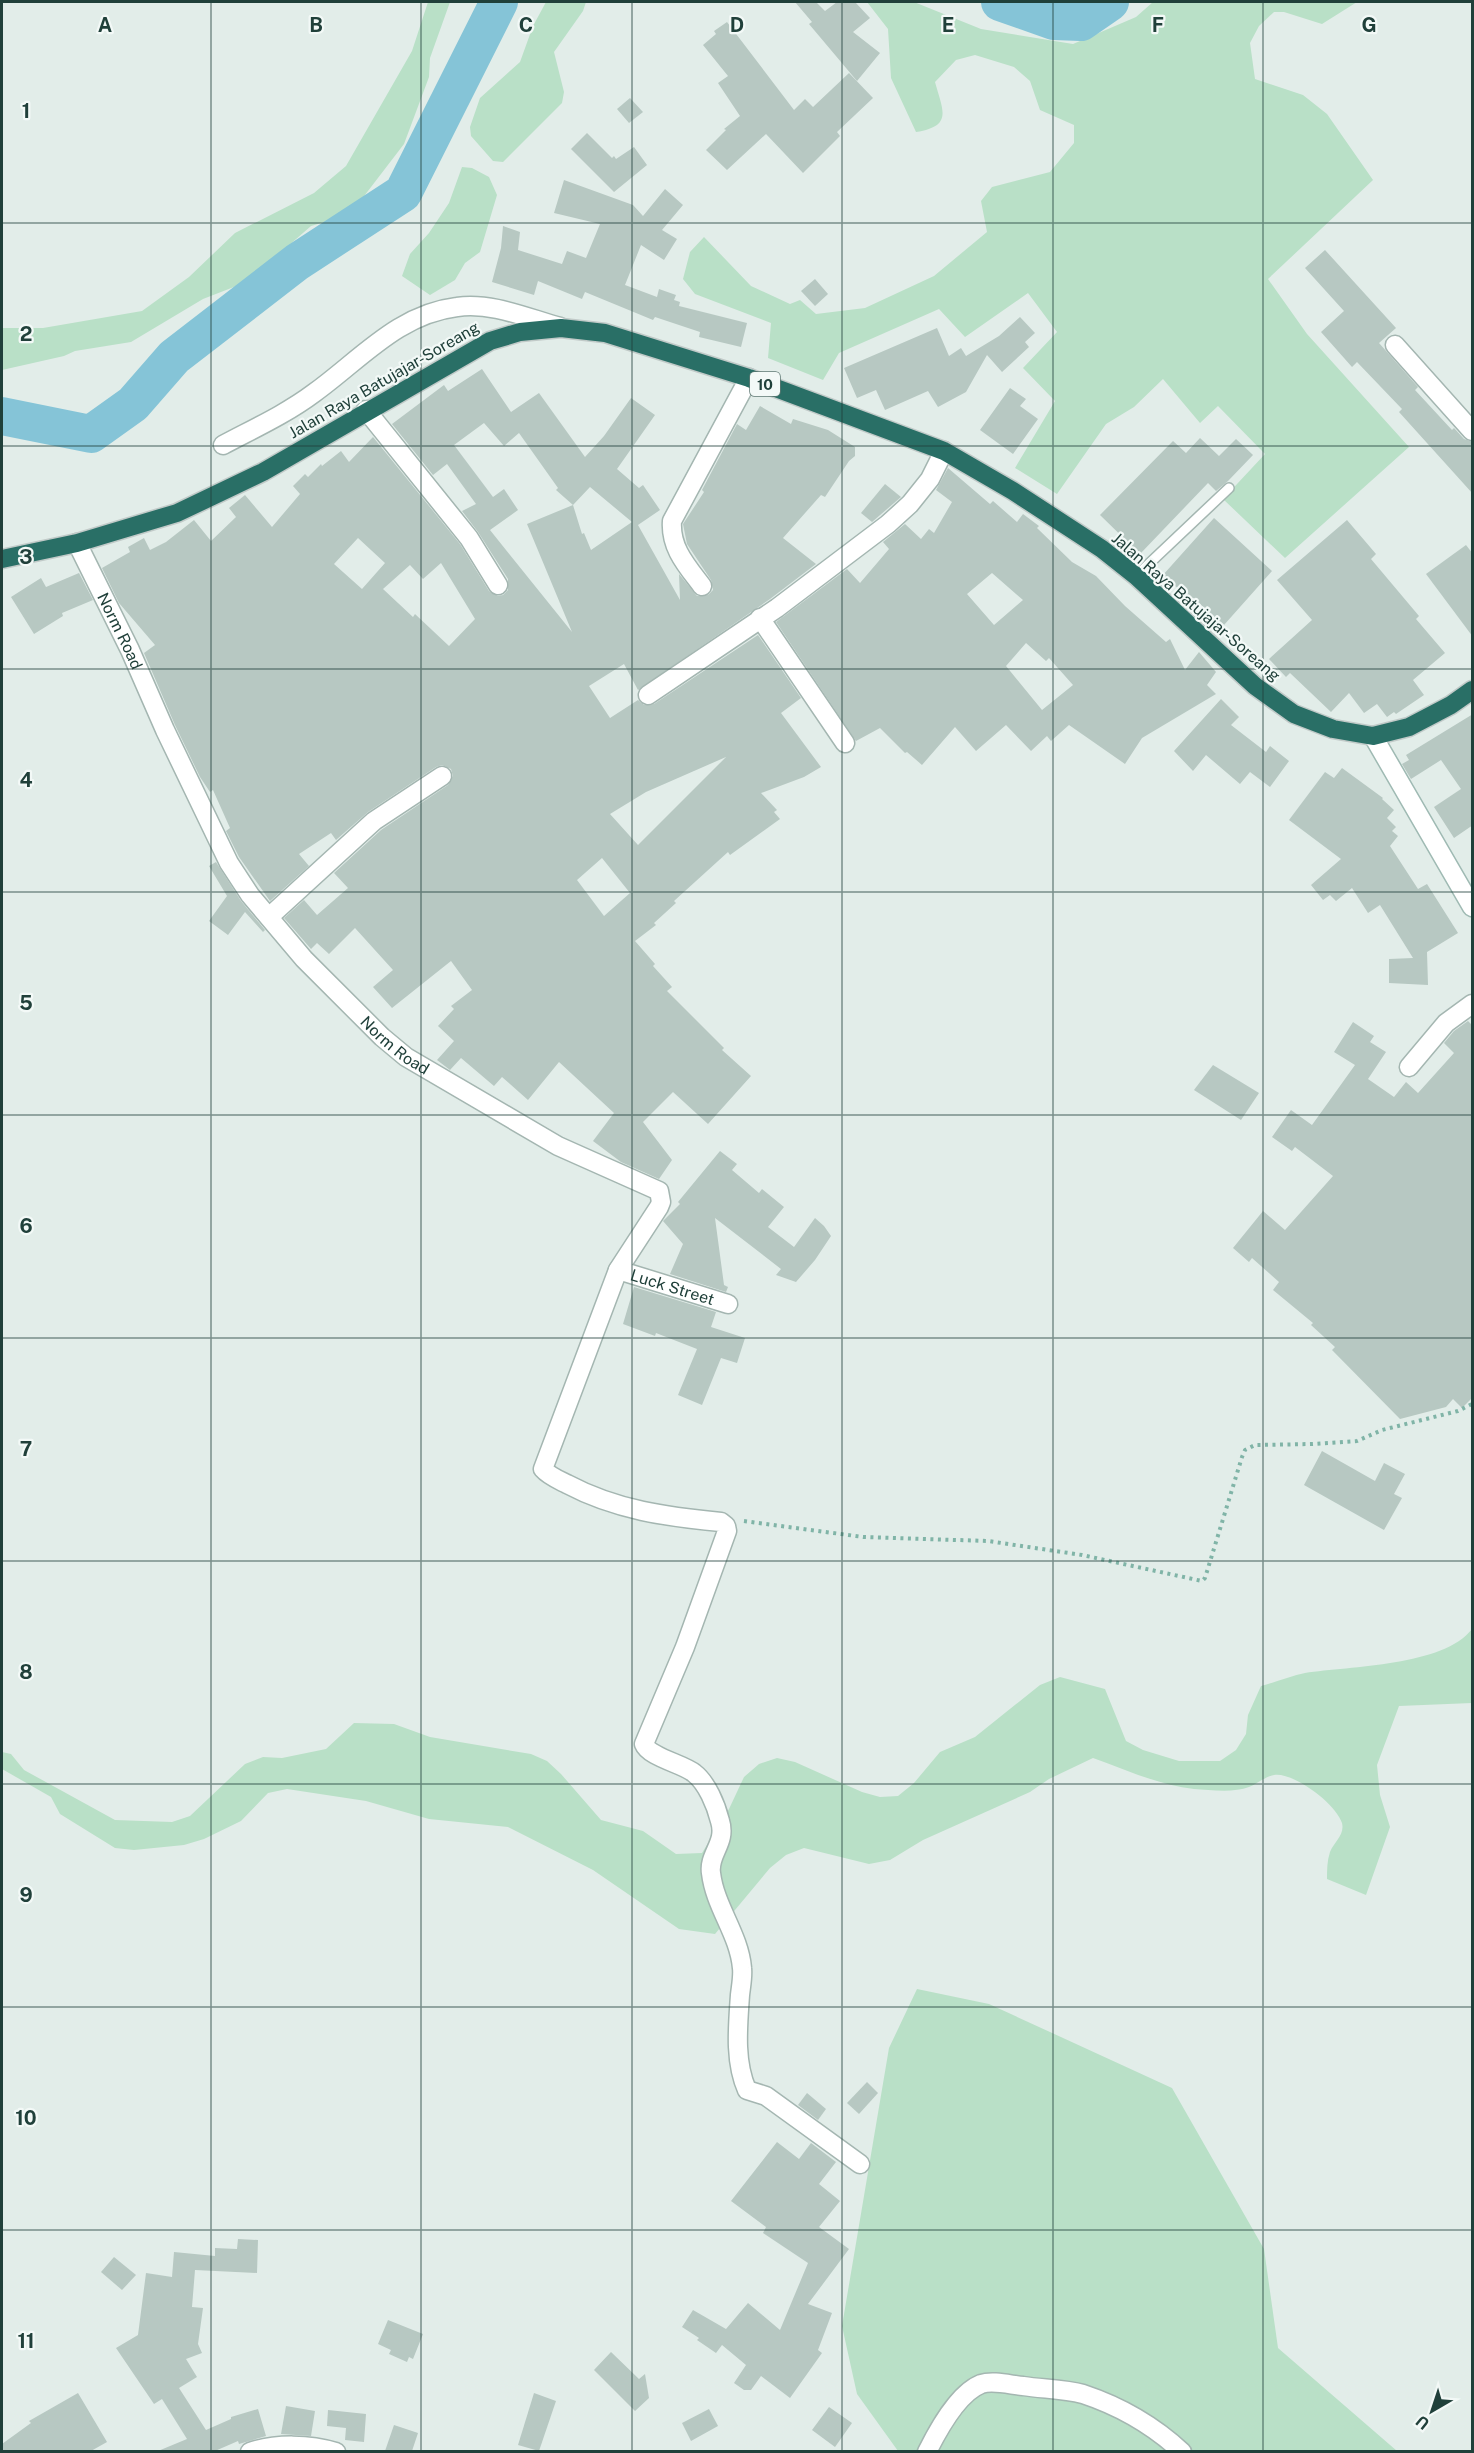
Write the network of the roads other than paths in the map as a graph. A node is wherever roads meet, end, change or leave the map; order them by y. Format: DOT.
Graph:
graph roads {
  1 [pos="561,328"];
  2 [pos="1395,345"];
  3 [pos="749,378"];
  4 [pos="366,411"];
  5 [pos="1473,431"];
  6 [pos="223,445"];
  7 [pos="944,451"];
  8 [pos="1229,488"];
  9 [pos="77,543"];
  10 [pos="2,559"];
  11 [pos="1136,576"];
  12 [pos="498,585"];
  13 [pos="702,586"];
  14 [pos="760,618"];
  15 [pos="1473,690"];
  16 [pos="648,695"];
  17 [pos="1373,736"];
  18 [pos="845,743"];
  19 [pos="442,776"];
  20 [pos="1473,907"];
  21 [pos="269,916"];
  22 [pos="1473,1004"];
  23 [pos="1409,1067"];
  24 [pos="618,1270"];
  25 [pos="728,1304"];
  26 [pos="860,2164"];
  27 [pos="250,2451"];
  28 [pos="336,2451"];
  29 [pos="927,2451"];
  30 [pos="1182,2451"];
  1 -- 3 [label="highway, Jalan Raya Batujajar-Soreang / 10"];
  1 -- 4 [label="highway, Jalan Raya Batujajar-Soreang / 10"];
  1 -- 6 [label="street"];
  2 -- 5 [label="street"];
  3 -- 7 [label="highway, Jalan Raya Batujajar-Soreang / 10"];
  3 -- 13 [label="street"];
  4 -- 9 [label="highway, Jalan Raya Batujajar-Soreang / 10"];
  4 -- 12 [label="street"];
  7 -- 11 [label="highway, Jalan Raya Batujajar-Soreang / 10"];
  7 -- 14 [label="street"];
  8 -- 11 [label="lane"];
  9 -- 10 [label="highway, Jalan Raya Batujajar-Soreang / 10"];
  9 -- 21 [label="street, Norm Road"];
  11 -- 17 [label="highway, Jalan Raya Batujajar-Soreang / 10"];
  14 -- 16 [label="street"];
  14 -- 18 [label="street"];
  15 -- 17 [label="highway, Jalan Raya Batujajar-Soreang / 10"];
  17 -- 20 [label="street"];
  19 -- 21 [label="street"];
  21 -- 24 [label="street, Norm Road"];
  22 -- 23 [label="street"];
  24 -- 25 [label="street, Luck Street"];
  24 -- 26 [label="street, Norm Road"];
  27 -- 28 [label="street"];
  29 -- 30 [label="street"];
}
